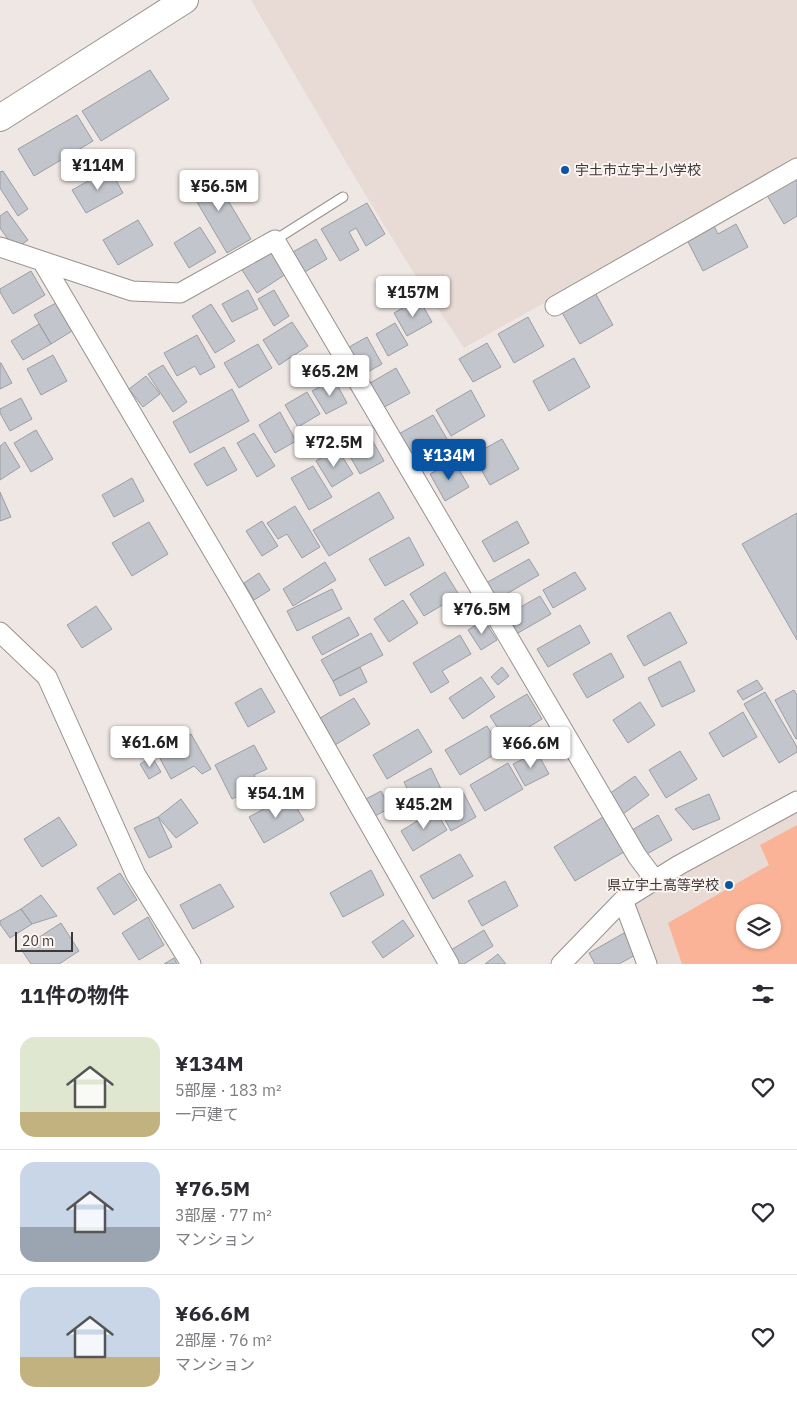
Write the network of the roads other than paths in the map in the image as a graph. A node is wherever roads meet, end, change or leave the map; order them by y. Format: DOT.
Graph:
graph roads {
  1 [pos="185,0"];
  2 [pos="0,118"];
  3 [pos="797,168"];
  4 [pos="343,197"];
  5 [pos="275,240"];
  6 [pos="0,247"];
  7 [pos="42,261"];
  8 [pos="555,306"];
  9 [pos="0,632"];
  10 [pos="797,801"];
  11 [pos="655,880"];
  12 [pos="623,900"];
  13 [pos="191,964"];
  14 [pos="449,964"];
  15 [pos="561,964"];
  16 [pos="647,964"];
  1 -- 2 [label="street"];
  3 -- 8 [label="street"];
  4 -- 5 [label="lane"];
  5 -- 7 [label="street"];
  5 -- 11 [label="street"];
  6 -- 7 [label="street"];
  7 -- 14 [label="street"];
  9 -- 13 [label="street"];
  10 -- 11 [label="street"];
  11 -- 12 [label="street"];
  12 -- 15 [label="street"];
  12 -- 16 [label="street"];
}
